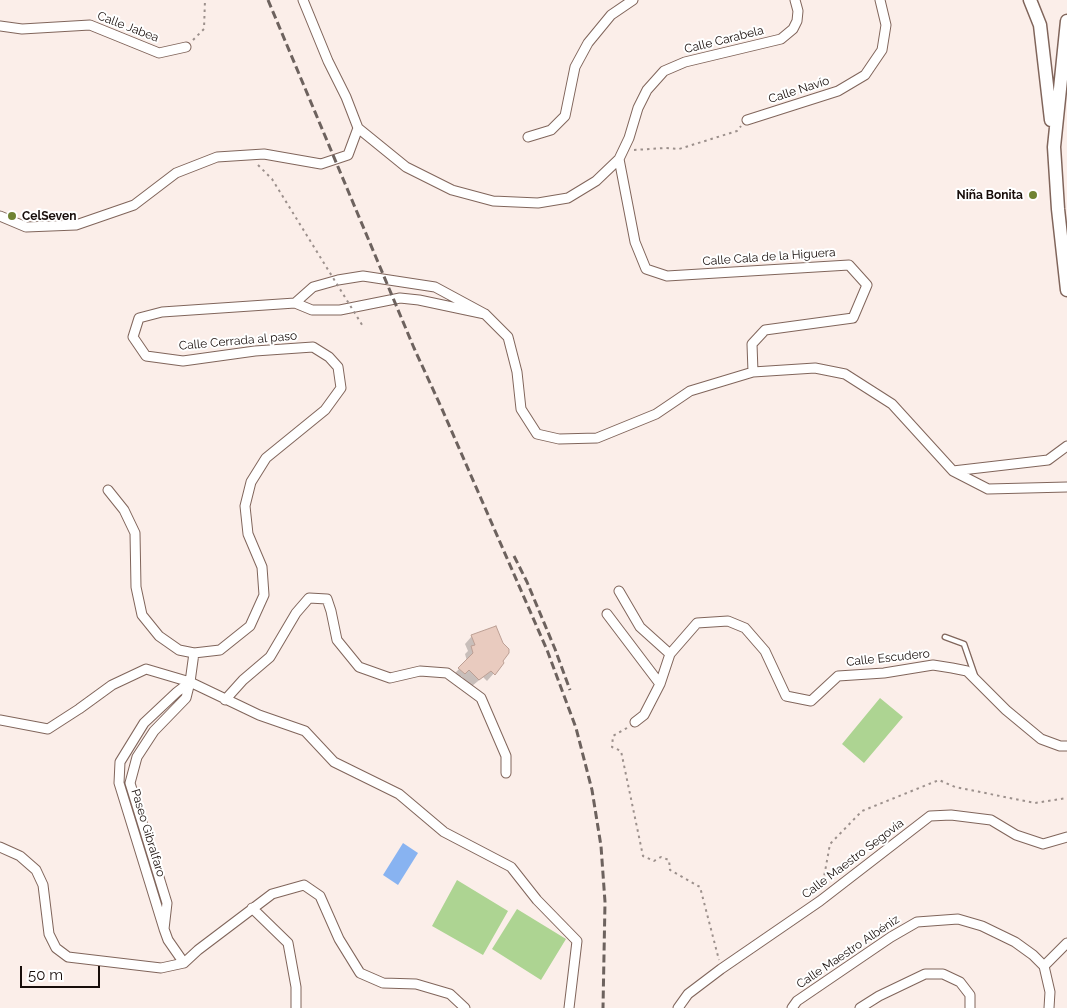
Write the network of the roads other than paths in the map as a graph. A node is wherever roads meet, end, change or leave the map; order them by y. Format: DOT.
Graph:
graph roads {
  1 [pos="303,0"];
  2 [pos="633,0"];
  3 [pos="795,0"];
  4 [pos="880,0"];
  5 [pos="1030,0"];
  6 [pos="1067,22"];
  7 [pos="0,26"];
  8 [pos="186,47"];
  9 [pos="747,120"];
  10 [pos="358,128"];
  11 [pos="528,137"];
  12 [pos="1054,147"];
  13 [pos="619,159"];
  14 [pos="0,216"];
  15 [pos="1067,290"];
  16 [pos="295,303"];
  17 [pos="485,314"];
  18 [pos="753,372"];
  19 [pos="1067,446"];
  20 [pos="953,472"];
  21 [pos="1067,487"];
  22 [pos="108,490"];
  23 [pos="619,591"];
  24 [pos="607,614"];
  25 [pos="945,637"];
  26 [pos="194,653"];
  27 [pos="670,654"];
  28 [pos="190,682"];
  29 [pos="977,682"];
  30 [pos="660,684"];
  31 [pos="226,700"];
  32 [pos="0,720"];
  33 [pos="635,722"];
  34 [pos="1067,746"];
  35 [pos="506,773"];
  36 [pos="1067,837"];
  37 [pos="0,847"];
  38 [pos="252,908"];
  39 [pos="164,929"];
  40 [pos="1067,944"];
  41 [pos="184,963"];
  42 [pos="1044,966"];
  43 [pos="296,1008"];
  44 [pos="465,1008"];
  45 [pos="569,1008"];
  46 [pos="678,1008"];
  47 [pos="792,1008"];
  48 [pos="860,1008"];
  49 [pos="970,1008"];
  50 [pos="1050,1008"];
  1 -- 10 [label="street"];
  2 -- 11 [label="street"];
  3 -- 13 [label="street, Calle Carabela"];
  4 -- 9 [label="street, Calle Navío"];
  5 -- 12 [label="main road"];
  6 -- 12 [label="main road"];
  7 -- 8 [label="street, Calle Jabea"];
  10 -- 13 [label="street, Calle Carabela"];
  10 -- 14 [label="street"];
  12 -- 15 [label="main road"];
  13 -- 18 [label="street, Calle Cala de la Higuera"];
  16 -- 17 [label="street, Calle Cerrada al paso"];
  16 -- 17 [label="street"];
  16 -- 26 [label="street, Calle Cerrada al paso"];
  17 -- 18 [label="street"];
  18 -- 20 [label="street"];
  19 -- 20 [label="street"];
  20 -- 21 [label="street"];
  22 -- 26 [label="street"];
  23 -- 27 [label="street"];
  24 -- 30 [label="street"];
  25 -- 29 [label="lane"];
  26 -- 28 [label="street"];
  27 -- 29 [label="street, Calle Escudero"];
  27 -- 30 [label="street, Calle Escudero"];
  28 -- 31 [label="street"];
  28 -- 32 [label="street"];
  28 -- 39 [label="street, Paseo Gibralfaro"];
  28 -- 39 [label="street, Paseo Gibralfaro"];
  29 -- 34 [label="street"];
  30 -- 33 [label="street, Calle Escudero"];
  31 -- 35 [label="street"];
  31 -- 45 [label="street"];
  36 -- 46 [label="street, Calle Maestro Segovia"];
  37 -- 41 [label="street"];
  38 -- 41 [label="street"];
  38 -- 43 [label="street"];
  38 -- 44 [label="street"];
  39 -- 41 [label="street, Paseo Gibralfaro"];
  40 -- 42 [label="street"];
  42 -- 47 [label="street, Calle Maestro Albéniz"];
  42 -- 50 [label="street"];
  48 -- 49 [label="street"];
}
